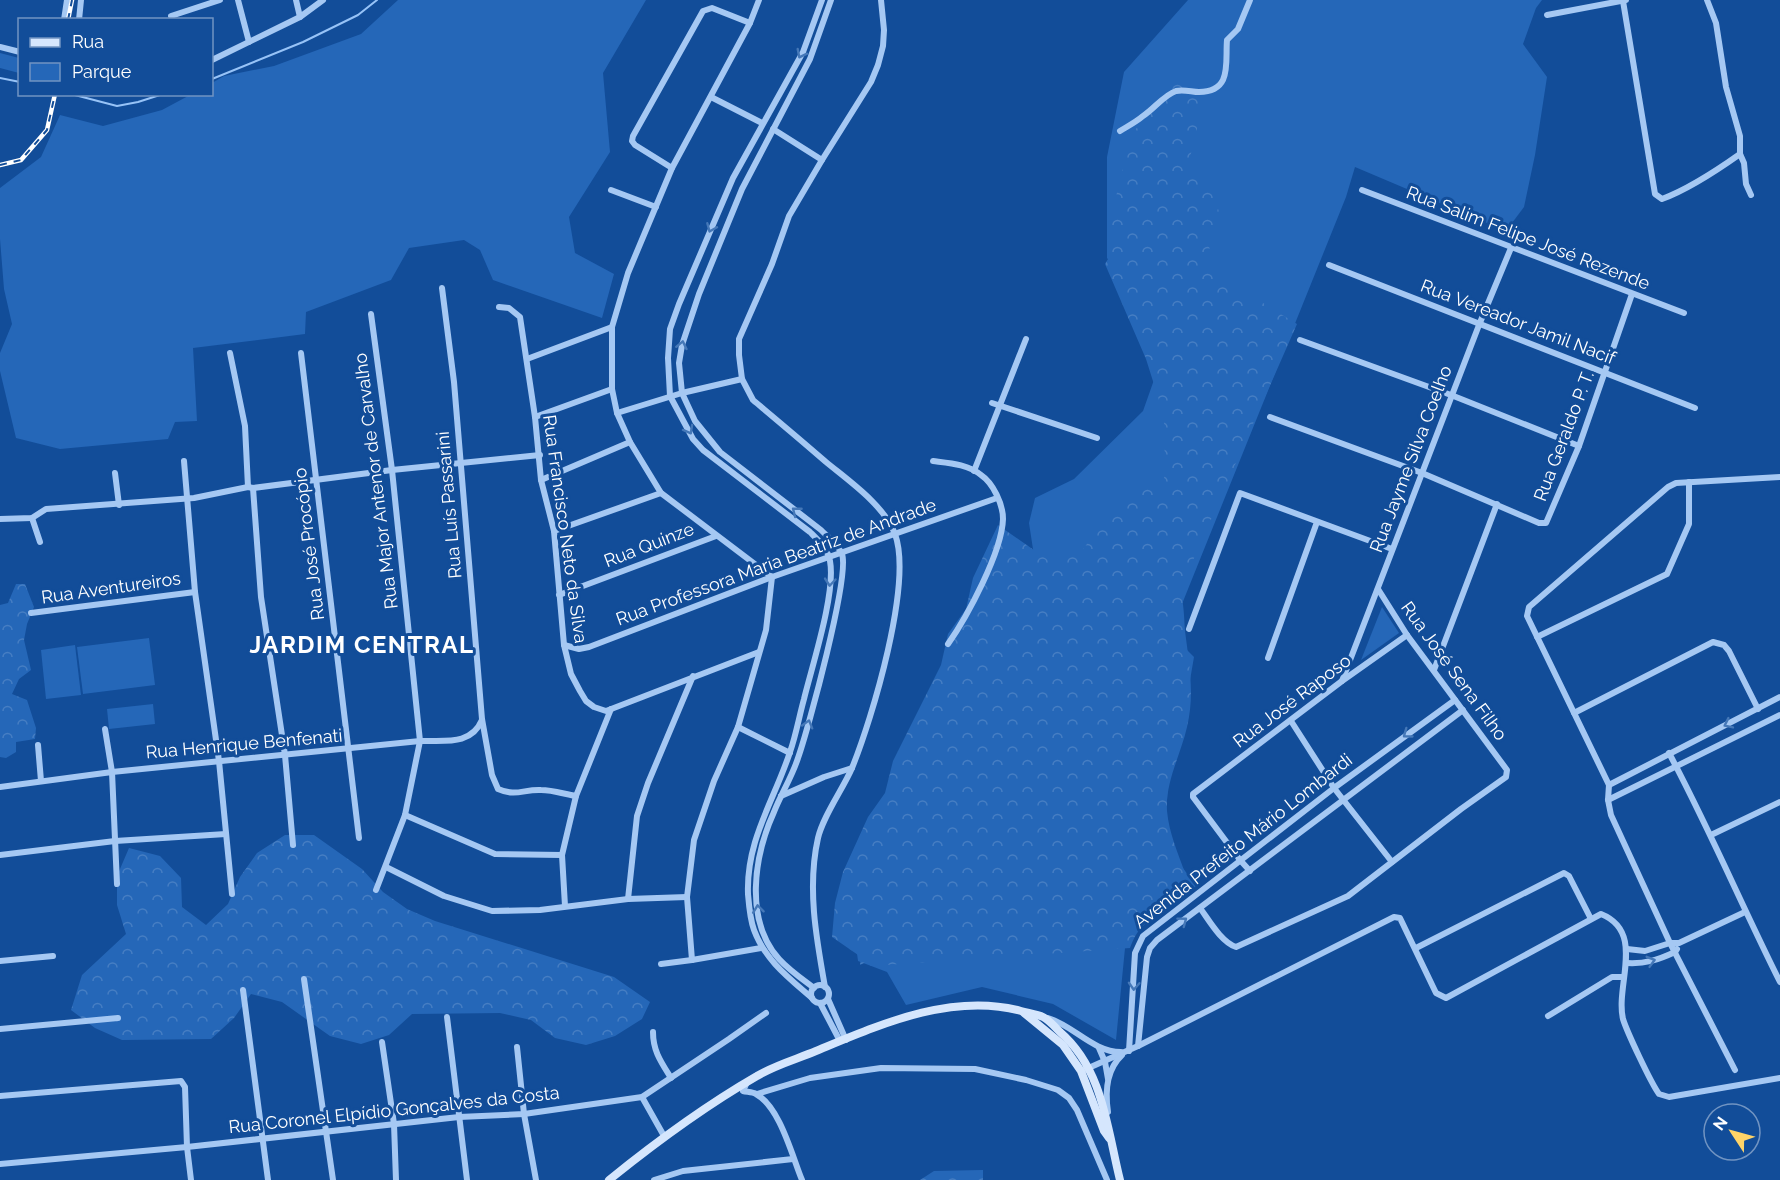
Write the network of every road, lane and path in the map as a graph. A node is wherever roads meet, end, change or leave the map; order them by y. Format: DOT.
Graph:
graph roads {
  1 [pos="67,0"];
  2 [pos="81,0"];
  3 [pos="220,0"];
  4 [pos="238,0"];
  5 [pos="296,0"];
  6 [pos="323,0"];
  7 [pos="759,0"];
  8 [pos="822,0"];
  9 [pos="831,0"];
  10 [pos="881,0"];
  11 [pos="1250,0"];
  12 [pos="1625,0"];
  13 [pos="1707,0"];
  14 [pos="1547,15"];
  15 [pos="171,16"];
  16 [pos="300,17"];
  17 [pos="64,18"];
  18 [pos="79,18"];
  19 [pos="750,23"];
  20 [pos="249,42"];
  21 [pos="0,47"];
  22 [pos="18,52"];
  23 [pos="213,60"];
  24 [pos="711,97"];
  25 [pos="762,123"];
  26 [pos="773,129"];
  27 [pos="1120,131"];
  28 [pos="1740,154"];
  29 [pos="822,160"];
  30 [pos="672,168"];
  31 [pos="611,190"];
  32 [pos="1362,190"];
  33 [pos="1751,195"];
  34 [pos="656,207"];
  35 [pos="1511,248"];
  36 [pos="1329,265"];
  37 [pos="442,288"];
  38 [pos="1632,294"];
  39 [pos="499,307"];
  40 [pos="371,314"];
  41 [pos="1684,314"];
  42 [pos="1479,324"];
  43 [pos="612,327"];
  44 [pos="1026,339"];
  45 [pos="1300,339"];
  46 [pos="230,353"];
  47 [pos="301,353"];
  48 [pos="526,359"];
  49 [pos="1604,371"];
  50 [pos="742,379"];
  51 [pos="612,389"];
  52 [pos="682,393"];
  53 [pos="1451,395"];
  54 [pos="670,396"];
  55 [pos="992,403"];
  56 [pos="1000,405"];
  57 [pos="1695,408"];
  58 [pos="617,413"];
  59 [pos="535,417"];
  60 [pos="1270,417"];
  61 [pos="1097,438"];
  62 [pos="630,442"];
  63 [pos="1579,446"];
  64 [pos="540,455"];
  65 [pos="184,461"];
  66 [pos="933,461"];
  67 [pos="461,463"];
  68 [pos="392,470"];
  69 [pos="974,471"];
  70 [pos="115,473"];
  71 [pos="1422,473"];
  72 [pos="1780,477"];
  73 [pos="541,480"];
  74 [pos="317,481"];
  75 [pos="1689,482"];
  76 [pos="251,487"];
  77 [pos="661,493"];
  78 [pos="186,498"];
  79 [pos="997,498"];
  80 [pos="1497,504"];
  81 [pos="119,505"];
  82 [pos="32,518"];
  83 [pos="0,519"];
  84 [pos="1317,522"];
  85 [pos="554,531"];
  86 [pos="895,533"];
  87 [pos="716,536"];
  88 [pos="40,542"];
  89 [pos="1392,549"];
  90 [pos="842,554"];
  91 [pos="830,558"];
  92 [pos="772,577"];
  93 [pos="1377,589"];
  94 [pos="195,592"];
  95 [pos="559,595"];
  96 [pos="30,614"];
  97 [pos="1189,629"];
  98 [pos="1407,635"];
  99 [pos="1537,637"];
  100 [pos="948,644"];
  101 [pos="564,645"];
  102 [pos="759,652"];
  103 [pos="1268,658"];
  104 [pos="1434,670"];
  105 [pos="693,676"];
  106 [pos="1342,681"];
  107 [pos="1780,697"];
  108 [pos="1455,699"];
  109 [pos="1758,709"];
  110 [pos="611,710"];
  111 [pos="1463,710"];
  112 [pos="1574,713"];
  113 [pos="1780,715"];
  114 [pos="482,719"];
  115 [pos="1291,721"];
  116 [pos="738,727"];
  117 [pos="105,729"];
  118 [pos="420,741"];
  119 [pos="38,745"];
  120 [pos="350,749"];
  121 [pos="790,753"];
  122 [pos="1669,753"];
  123 [pos="285,755"];
  124 [pos="219,761"];
  125 [pos="1676,766"];
  126 [pos="852,768"];
  127 [pos="112,772"];
  128 [pos="41,781"];
  129 [pos="1609,785"];
  130 [pos="0,787"];
  131 [pos="1334,788"];
  132 [pos="576,796"];
  133 [pos="781,797"];
  134 [pos="1343,800"];
  135 [pos="1608,800"];
  136 [pos="1780,802"];
  137 [pos="405,815"];
  138 [pos="226,834"];
  139 [pos="1711,835"];
  140 [pos="359,838"];
  141 [pos="115,841"];
  142 [pos="293,845"];
  143 [pos="0,855"];
  144 [pos="562,855"];
  145 [pos="1240,860"];
  146 [pos="1392,862"];
  147 [pos="386,867"];
  148 [pos="1250,871"];
  149 [pos="117,884"];
  150 [pos="376,890"];
  151 [pos="232,894"];
  152 [pos="687,897"];
  153 [pos="628,899"];
  154 [pos="565,906"];
  155 [pos="1200,908"];
  156 [pos="1745,912"];
  157 [pos="1591,919"];
  158 [pos="1670,943"];
  159 [pos="1679,944"];
  160 [pos="761,948"];
  161 [pos="1416,948"];
  162 [pos="1627,949"];
  163 [pos="1675,952"];
  164 [pos="1135,953"];
  165 [pos="53,956"];
  166 [pos="1147,957"];
  167 [pos="692,960"];
  168 [pos="0,961"];
  169 [pos="661,963"];
  170 [pos="1627,963"];
  171 [pos="1624,976"];
  172 [pos="304,979"];
  173 [pos="1780,982"];
  174 [pos="825,987"];
  175 [pos="814,988"];
  176 [pos="243,990"];
  177 [pos="812,998"];
  178 [pos="828,999"];
  179 [pos="820,1003"];
  180 [pos="1021,1011"];
  181 [pos="766,1012"];
  182 [pos="1548,1016"];
  183 [pos="447,1017"];
  184 [pos="1044,1017"];
  185 [pos="118,1018"];
  186 [pos="0,1029"];
  187 [pos="653,1032"];
  188 [pos="843,1040"];
  189 [pos="382,1042"];
  190 [pos="1138,1046"];
  191 [pos="517,1047"];
  192 [pos="1099,1048"];
  193 [pos="1127,1052"];
  194 [pos="1104,1062"];
  195 [pos="1085,1070"];
  196 [pos="1735,1070"];
  197 [pos="671,1078"];
  198 [pos="1780,1078"];
  199 [pos="1108,1080"];
  200 [pos="747,1082"];
  201 [pos="757,1094"];
  202 [pos="0,1096"];
  203 [pos="642,1097"];
  204 [pos="524,1114"];
  205 [pos="459,1117"];
  206 [pos="394,1124"];
  207 [pos="1110,1128"];
  208 [pos="326,1132"];
  209 [pos="664,1136"];
  210 [pos="261,1138"];
  211 [pos="1110,1139"];
  212 [pos="187,1147"];
  213 [pos="793,1159"];
  214 [pos="0,1164"];
  215 [pos="191,1180"];
  216 [pos="268,1180"];
  217 [pos="333,1180"];
  218 [pos="396,1180"];
  219 [pos="467,1180"];
  220 [pos="536,1180"];
  221 [pos="609,1180"];
  222 [pos="654,1180"];
  223 [pos="802,1180"];
  224 [pos="1107,1180"];
  225 [pos="1120,1180"];
  1 -- 17 [label="street"];
  2 -- 18 [label="street"];
  3 -- 15 [label="street"];
  4 -- 20 [label="street"];
  5 -- 16 [label="street"];
  6 -- 16 [label="street"];
  7 -- 19 [label="street"];
  8 -- 25 [label="street, one-way"];
  9 -- 26 [label="street"];
  10 -- 29 [label="street"];
  11 -- 27 [label="street"];
  12 -- 14 [label="street"];
  12 -- 28 [label="street"];
  13 -- 28 [label="street"];
  16 -- 20 [label="street"];
  19 -- 24 [label="street"];
  19 -- 30 [label="street"];
  20 -- 23 [label="street"];
  21 -- 22 [label="street"];
  24 -- 25 [label="street"];
  24 -- 30 [label="street"];
  25 -- 54 [label="street, one-way"];
  26 -- 29 [label="street"];
  52 -- 26 [label="street, one-way"];
  28 -- 33 [label="street"];
  29 -- 50 [label="street"];
  30 -- 34 [label="street"];
  31 -- 34 [label="street"];
  32 -- 35 [label="street, Rua Salim Felipe José Rezende"];
  34 -- 43 [label="street"];
  35 -- 38 [label="street, Rua Salim Felipe José Rezende"];
  35 -- 42 [label="street, Rua Jayme Silva Coelho"];
  36 -- 42 [label="street, Rua Vereador Jamil Nacif"];
  37 -- 67 [label="street, Rua Luís Passarini"];
  38 -- 41 [label="street, Rua Salim Felipe José Rezende"];
  38 -- 49 [label="street, Rua Geraldo P. T."];
  39 -- 48 [label="street, Rua Francisco Neto da Silva"];
  40 -- 68 [label="street, Rua Major Antenor de Carvalho"];
  42 -- 49 [label="street, Rua Vereador Jamil Nacif"];
  42 -- 53 [label="street, Rua Jayme Silva Coelho"];
  43 -- 48 [label="street"];
  43 -- 51 [label="street"];
  44 -- 56 [label="street"];
  45 -- 53 [label="street"];
  46 -- 76 [label="street"];
  47 -- 74 [label="street, Rua José Procópio"];
  48 -- 59 [label="street, Rua Francisco Neto da Silva"];
  49 -- 57 [label="street, Rua Vereador Jamil Nacif"];
  49 -- 63 [label="street, Rua Geraldo P. T."];
  50 -- 52 [label="street"];
  50 -- 86 [label="street"];
  51 -- 58 [label="street"];
  51 -- 59 [label="street"];
  52 -- 54 [label="street"];
  90 -- 52 [label="street, one-way"];
  53 -- 63 [label="street"];
  53 -- 71 [label="street, Rua Jayme Silva Coelho"];
  54 -- 58 [label="street"];
  54 -- 91 [label="street, one-way"];
  55 -- 56 [label="street"];
  56 -- 61 [label="street"];
  56 -- 69 [label="street"];
  58 -- 62 [label="street"];
  59 -- 64 [label="street, Rua Francisco Neto da Silva"];
  60 -- 71 [label="street"];
  62 -- 73 [label="street"];
  62 -- 77 [label="street"];
  63 -- 80 [label="street, Rua Geraldo P. T."];
  64 -- 67 [label="street"];
  64 -- 73 [label="street, Rua Francisco Neto da Silva"];
  65 -- 78 [label="street"];
  66 -- 69 [label="street"];
  67 -- 68 [label="street"];
  67 -- 114 [label="street, Rua Luís Passarini"];
  68 -- 74 [label="street"];
  68 -- 118 [label="street, Rua Major Antenor de Carvalho"];
  69 -- 79 [label="street"];
  70 -- 81 [label="street"];
  71 -- 80 [label="street"];
  71 -- 89 [label="street, Rua Jayme Silva Coelho"];
  72 -- 75 [label="street"];
  73 -- 85 [label="street, Rua Francisco Neto da Silva"];
  74 -- 76 [label="street"];
  74 -- 120 [label="street, Rua José Procópio"];
  75 -- 99 [label="street"];
  75 -- 99 [label="street"];
  76 -- 78 [label="street"];
  76 -- 123 [label="street"];
  77 -- 85 [label="street"];
  77 -- 87 [label="street"];
  78 -- 81 [label="street"];
  78 -- 94 [label="street"];
  79 -- 86 [label="street, Rua Professora Maria Beatriz de Andrade"];
  79 -- 100 [label="street"];
  80 -- 104 [label="street"];
  81 -- 82 [label="street"];
  82 -- 83 [label="street"];
  82 -- 88 [label="street"];
  84 -- 89 [label="street"];
  84 -- 97 [label="street"];
  84 -- 103 [label="street"];
  85 -- 95 [label="street, Rua Francisco Neto da Silva"];
  86 -- 90 [label="street, Rua Professora Maria Beatriz de Andrade"];
  86 -- 126 [label="street"];
  87 -- 92 [label="street"];
  87 -- 95 [label="street, Rua Quinze"];
  89 -- 93 [label="street, Rua Jayme Silva Coelho"];
  90 -- 91 [label="street, Rua Professora Maria Beatriz de Andrade"];
  133 -- 90 [label="street, one-way"];
  91 -- 92 [label="street, Rua Professora Maria Beatriz de Andrade"];
  91 -- 121 [label="street, one-way"];
  92 -- 101 [label="street, Rua Professora Maria Beatriz de Andrade"];
  92 -- 102 [label="street"];
  93 -- 98 [label="street, Rua José Sena Filho"];
  93 -- 106 [label="street, Rua Jayme Silva Coelho"];
  94 -- 96 [label="street, Rua Aventureiros"];
  94 -- 124 [label="street"];
  95 -- 101 [label="street, Rua Francisco Neto da Silva"];
  98 -- 104 [label="street, Rua José Sena Filho"];
  98 -- 106 [label="street, Rua José Raposo"];
  99 -- 112 [label="street"];
  101 -- 110 [label="street, Rua Francisco Neto da Silva"];
  102 -- 105 [label="street"];
  102 -- 116 [label="street"];
  104 -- 108 [label="street, Rua José Sena Filho"];
  105 -- 110 [label="street"];
  105 -- 153 [label="street"];
  106 -- 115 [label="street, Rua José Raposo"];
  107 -- 109 [label="street"];
  108 -- 111 [label="street, Rua José Sena Filho"];
  108 -- 131 [label="street, Avenida Prefeito Mário Lombardi, one-way"];
  109 -- 112 [label="street"];
  109 -- 122 [label="street, one-way"];
  110 -- 132 [label="street"];
  111 -- 134 [label="street, Avenida Prefeito Mário Lombardi"];
  111 -- 146 [label="street, Rua José Sena Filho"];
  112 -- 129 [label="street"];
  113 -- 125 [label="street"];
  114 -- 118 [label="street, Rua Henrique Benfenati"];
  114 -- 132 [label="street, Rua Luís Passarini"];
  115 -- 131 [label="street"];
  115 -- 145 [label="street, Rua José Raposo"];
  116 -- 121 [label="street"];
  116 -- 152 [label="street"];
  117 -- 127 [label="street"];
  118 -- 120 [label="street, Rua Henrique Benfenati"];
  118 -- 137 [label="street, Rua Major Antenor de Carvalho"];
  119 -- 128 [label="street"];
  120 -- 123 [label="street, Rua Henrique Benfenati"];
  120 -- 140 [label="street, Rua José Procópio"];
  121 -- 160 [label="street"];
  122 -- 125 [label="street"];
  122 -- 129 [label="street"];
  123 -- 124 [label="street, Rua Henrique Benfenati"];
  123 -- 142 [label="street"];
  124 -- 127 [label="street, Rua Henrique Benfenati"];
  124 -- 138 [label="street"];
  125 -- 135 [label="street"];
  125 -- 139 [label="street"];
  126 -- 133 [label="street"];
  126 -- 174 [label="street"];
  127 -- 128 [label="street, Rua Henrique Benfenati"];
  127 -- 141 [label="street"];
  128 -- 130 [label="street, Rua Henrique Benfenati"];
  129 -- 135 [label="street"];
  131 -- 134 [label="street"];
  131 -- 145 [label="street, Avenida Prefeito Mário Lombardi"];
  132 -- 144 [label="street"];
  175 -- 133 [label="street, one-way"];
  134 -- 146 [label="street"];
  134 -- 148 [label="street, Avenida Prefeito Mário Lombardi"];
  135 -- 158 [label="street"];
  136 -- 139 [label="street"];
  137 -- 144 [label="street"];
  137 -- 147 [label="street, Rua Major Antenor de Carvalho"];
  138 -- 141 [label="street"];
  138 -- 151 [label="street"];
  139 -- 156 [label="street"];
  141 -- 143 [label="street"];
  141 -- 149 [label="street"];
  144 -- 154 [label="street"];
  145 -- 148 [label="street"];
  145 -- 164 [label="street, Avenida Prefeito Mário Lombardi"];
  146 -- 155 [label="street"];
  147 -- 150 [label="street, Rua Major Antenor de Carvalho"];
  147 -- 154 [label="street"];
  148 -- 155 [label="street, Avenida Prefeito Mário Lombardi"];
  152 -- 153 [label="street"];
  152 -- 167 [label="street"];
  153 -- 154 [label="street"];
  166 -- 155 [label="street, Avenida Prefeito Mário Lombardi, one-way"];
  156 -- 159 [label="street"];
  156 -- 173 [label="street"];
  157 -- 161 [label="street"];
  157 -- 161 [label="street"];
  157 -- 162 [label="street"];
  158 -- 159 [label="street"];
  158 -- 162 [label="street"];
  158 -- 163 [label="street"];
  159 -- 163 [label="street"];
  160 -- 167 [label="street"];
  160 -- 177 [label="street"];
  161 -- 190 [label="street"];
  162 -- 170 [label="street"];
  170 -- 163 [label="street, one-way"];
  163 -- 196 [label="street"];
  164 -- 166 [label="street"];
  164 -- 193 [label="street, Avenida Prefeito Mário Lombardi, one-way"];
  165 -- 168 [label="street"];
  166 -- 190 [label="street, Avenida Prefeito Mário Lombardi"];
  167 -- 169 [label="street"];
  170 -- 171 [label="street"];
  171 -- 182 [label="street"];
  171 -- 198 [label="street"];
  172 -- 208 [label="street"];
  174 -- 175 [label="street"];
  174 -- 178 [label="street"];
  175 -- 177 [label="street"];
  176 -- 210 [label="street"];
  177 -- 179 [label="street"];
  178 -- 179 [label="street"];
  178 -- 188 [label="street"];
  179 -- 188 [label="street"];
  180 -- 184 [label="main road"];
  180 -- 188 [label="main road"];
  180 -- 195 [label="main road"];
  181 -- 197 [label="street, Rua Coronel Elpídio Gonçalves da Costa"];
  183 -- 205 [label="street"];
  184 -- 192 [label="street"];
  184 -- 195 [label="main road"];
  185 -- 186 [label="street"];
  187 -- 197 [label="street"];
  188 -- 200 [label="main road"];
  189 -- 206 [label="street"];
  190 -- 193 [label="street"];
  191 -- 204 [label="street"];
  192 -- 193 [label="street"];
  192 -- 194 [label="street"];
  193 -- 194 [label="street"];
  193 -- 199 [label="street"];
  194 -- 195 [label="street"];
  194 -- 199 [label="street"];
  195 -- 207 [label="main road"];
  195 -- 211 [label="main road"];
  197 -- 203 [label="street, Rua Coronel Elpídio Gonçalves da Costa"];
  199 -- 207 [label="street"];
  200 -- 201 [label="street"];
  200 -- 209 [label="main road"];
  201 -- 213 [label="street"];
  201 -- 224 [label="street"];
  202 -- 212 [label="street"];
  203 -- 204 [label="street, Rua Coronel Elpídio Gonçalves da Costa"];
  203 -- 209 [label="street"];
  204 -- 205 [label="street, Rua Coronel Elpídio Gonçalves da Costa"];
  204 -- 220 [label="street"];
  205 -- 206 [label="street, Rua Coronel Elpídio Gonçalves da Costa"];
  205 -- 219 [label="street"];
  206 -- 208 [label="street, Rua Coronel Elpídio Gonçalves da Costa"];
  206 -- 218 [label="street"];
  207 -- 211 [label="main road"];
  208 -- 210 [label="street, Rua Coronel Elpídio Gonçalves da Costa"];
  208 -- 217 [label="street"];
  209 -- 221 [label="main road"];
  210 -- 212 [label="street, Rua Coronel Elpídio Gonçalves da Costa"];
  210 -- 216 [label="street"];
  211 -- 225 [label="main road"];
  212 -- 214 [label="street, Rua Coronel Elpídio Gonçalves da Costa"];
  212 -- 215 [label="street"];
  213 -- 222 [label="street"];
  213 -- 223 [label="street"];
}
